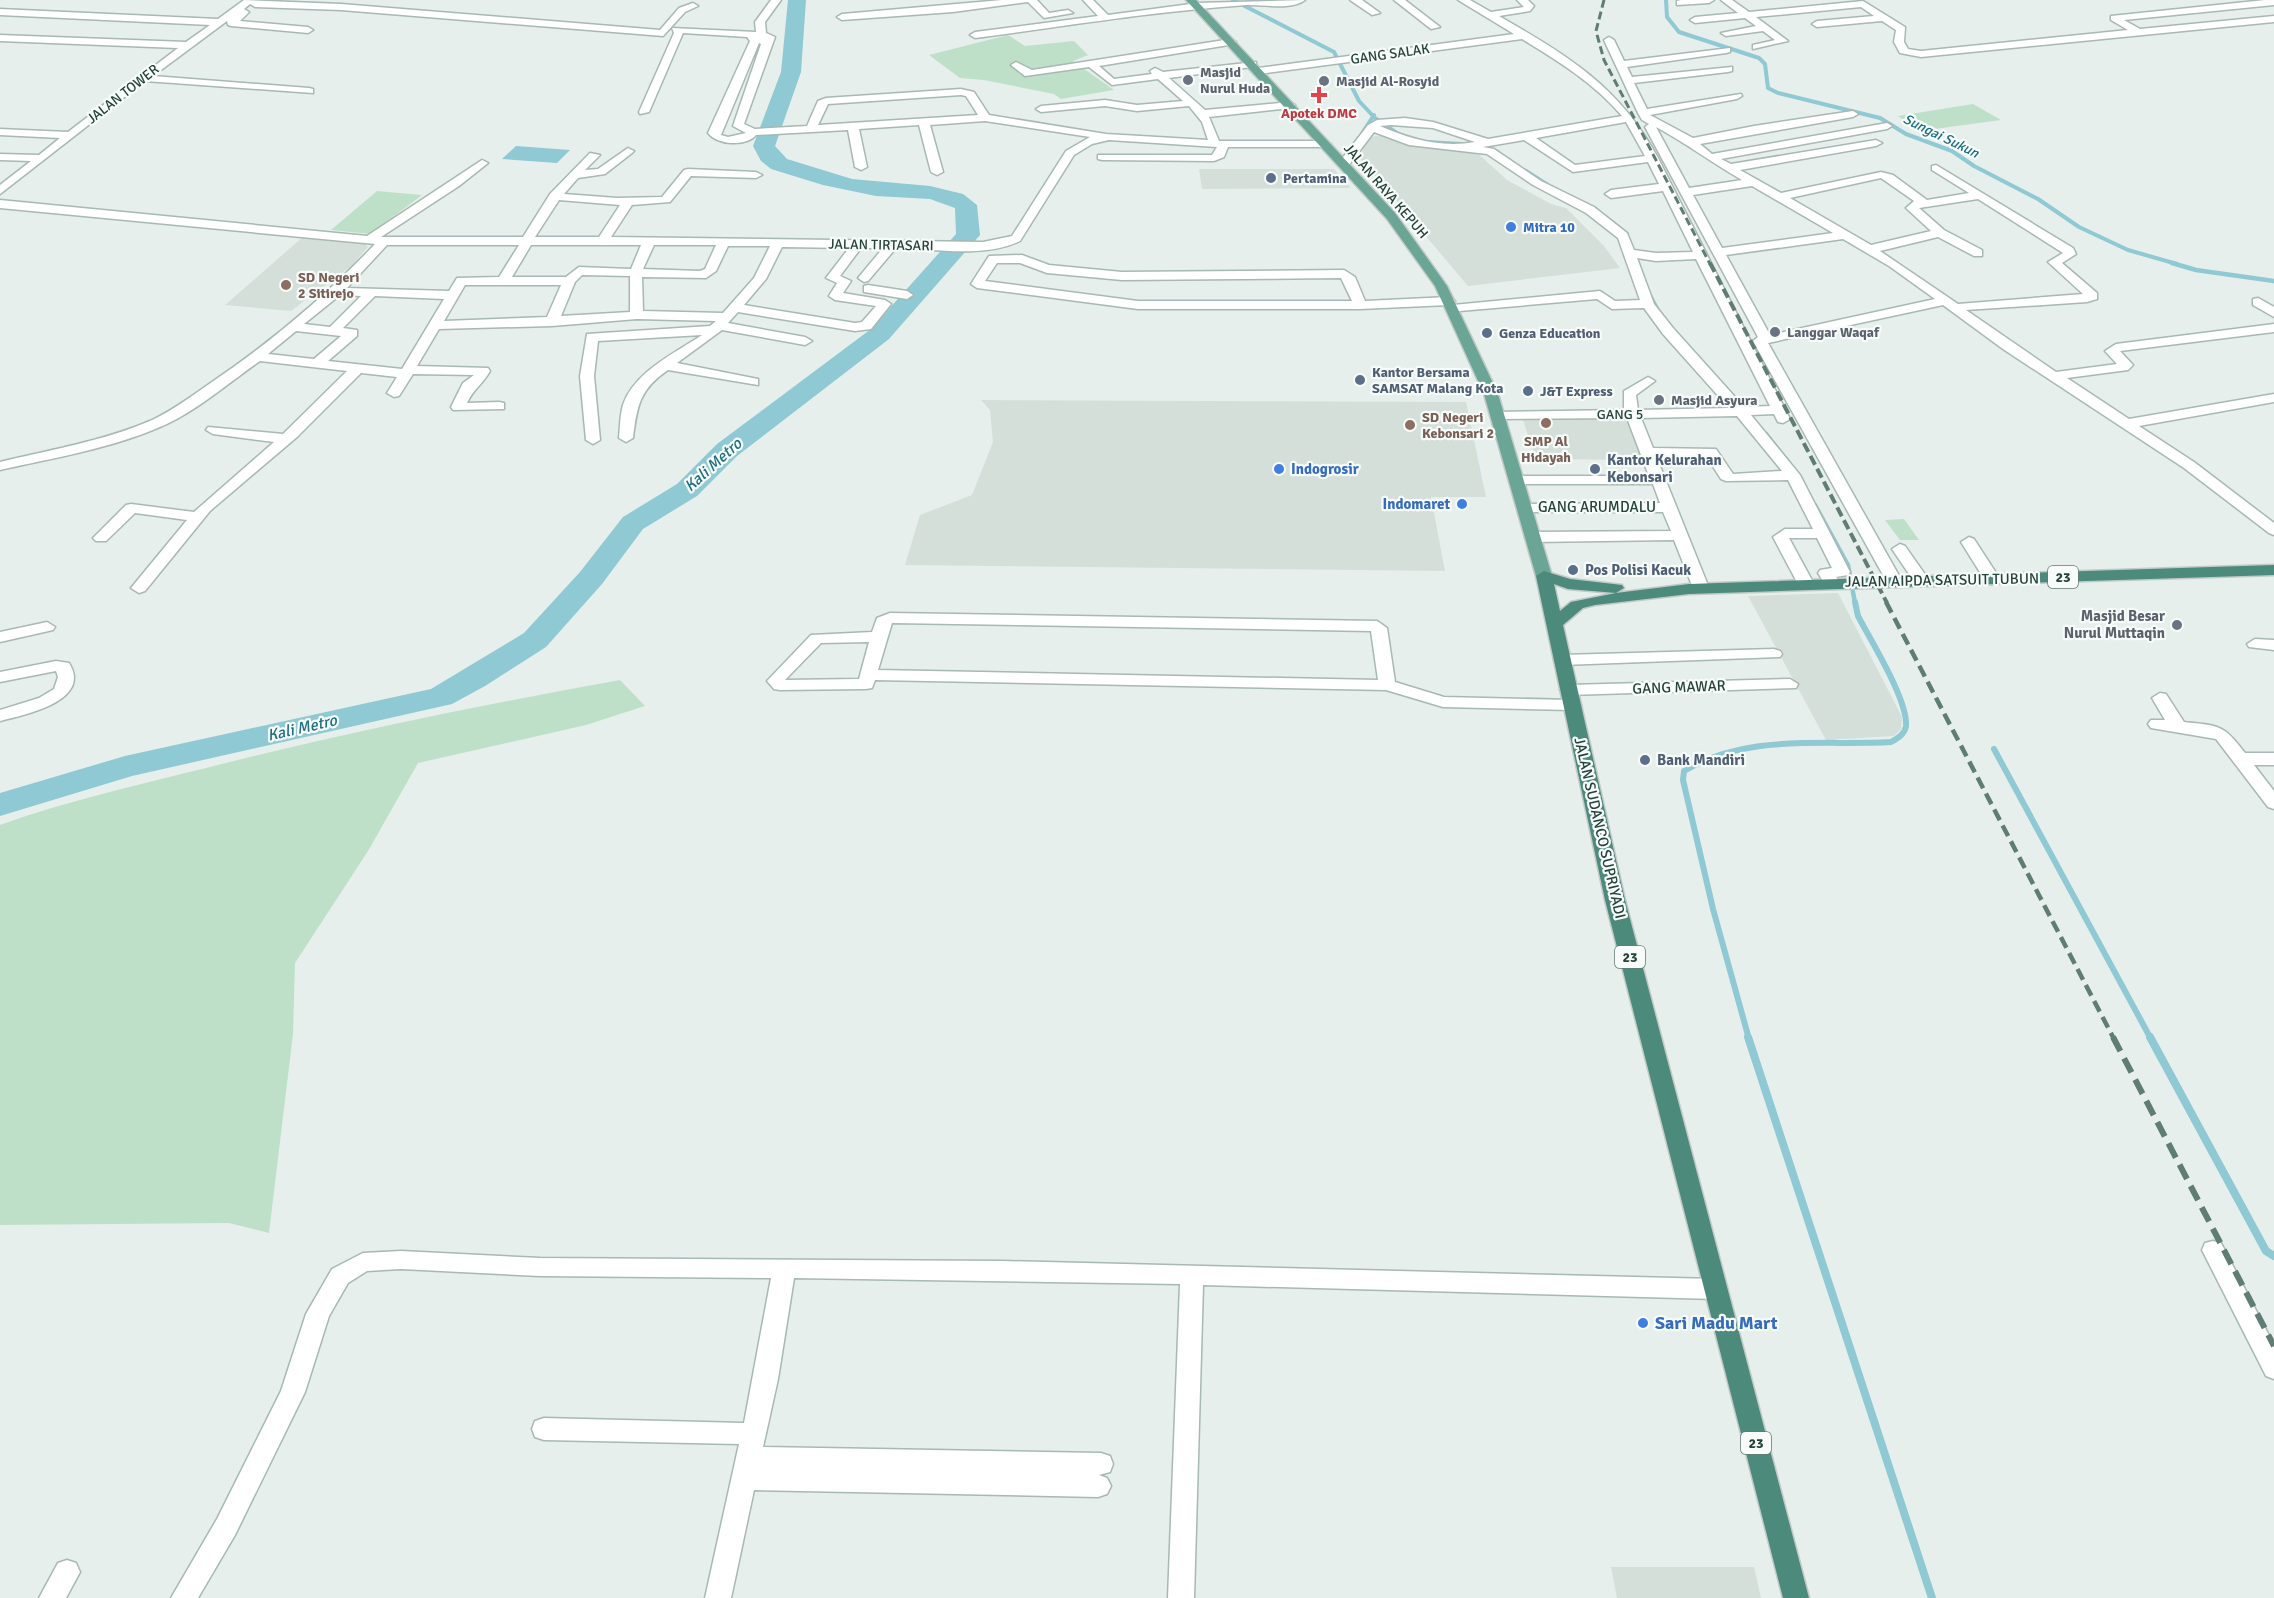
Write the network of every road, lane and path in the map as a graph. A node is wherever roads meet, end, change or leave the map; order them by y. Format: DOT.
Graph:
graph roads {
  1 [pos="284,0"];
  2 [pos="776,0"];
  3 [pos="1025,0"];
  4 [pos="1032,0"];
  5 [pos="1061,0"];
  6 [pos="1088,0"];
  7 [pos="1300,0"];
  8 [pos="1355,0"];
  9 [pos="1399,0"];
  10 [pos="1462,0"];
  11 [pos="1522,0"];
  12 [pos="1709,0"];
  13 [pos="1726,0"];
  14 [pos="255,1"];
  15 [pos="908,1"];
  16 [pos="1860,2"];
  17 [pos="2274,2"];
  18 [pos="695,3"];
  19 [pos="1680,3"];
  20 [pos="344,5"];
  21 [pos="1196,5"];
  22 [pos="1098,10"];
  23 [pos="0,12"];
  24 [pos="915,12"];
  25 [pos="1375,13"];
  26 [pos="1488,15"];
  27 [pos="1747,15"];
  28 [pos="842,17"];
  29 [pos="1106,18"];
  30 [pos="1883,18"];
  31 [pos="2274,19"];
  32 [pos="1695,20"];
  33 [pos="220,22"];
  34 [pos="1079,22"];
  35 [pos="1816,24"];
  36 [pos="1435,27"];
  37 [pos="1764,28"];
  38 [pos="308,30"];
  39 [pos="670,31"];
  40 [pos="2136,31"];
  41 [pos="1726,33"];
  42 [pos="975,35"];
  43 [pos="1521,36"];
  44 [pos="0,38"];
  45 [pos="759,38"];
  46 [pos="1609,40"];
  47 [pos="1232,42"];
  48 [pos="189,45"];
  49 [pos="1697,46"];
  50 [pos="1757,47"];
  51 [pos="1726,51"];
  52 [pos="1090,63"];
  53 [pos="1666,63"];
  54 [pos="1619,64"];
  55 [pos="1016,65"];
  56 [pos="1255,68"];
  57 [pos="1728,69"];
  58 [pos="1157,72"];
  59 [pos="143,78"];
  60 [pos="1629,80"];
  61 [pos="309,91"];
  62 [pos="1737,96"];
  63 [pos="1191,103"];
  64 [pos="1290,105"];
  65 [pos="1041,110"];
  66 [pos="644,112"];
  67 [pos="1201,113"];
  68 [pos="1173,114"];
  69 [pos="1853,114"];
  70 [pos="1645,116"];
  71 [pos="985,118"];
  72 [pos="1629,118"];
  73 [pos="719,122"];
  74 [pos="740,122"];
  75 [pos="924,122"];
  76 [pos="1380,124"];
  77 [pos="853,126"];
  78 [pos="1887,126"];
  79 [pos="811,128"];
  80 [pos="757,131"];
  81 [pos="0,132"];
  82 [pos="70,135"];
  83 [pos="1526,136"];
  84 [pos="1109,137"];
  85 [pos="1692,142"];
  86 [pos="1876,143"];
  87 [pos="1219,144"];
  88 [pos="1326,144"];
  89 [pos="1474,145"];
  90 [pos="628,151"];
  91 [pos="594,155"];
  92 [pos="0,157"];
  93 [pos="1102,157"];
  94 [pos="1712,157"];
  95 [pos="41,158"];
  96 [pos="1652,158"];
  97 [pos="482,163"];
  98 [pos="1344,164"];
  99 [pos="861,167"];
  100 [pos="1730,168"];
  101 [pos="1936,168"];
  102 [pos="937,172"];
  103 [pos="572,175"];
  104 [pos="756,175"];
  105 [pos="1754,182"];
  106 [pos="1666,187"];
  107 [pos="0,191"];
  108 [pos="1686,192"];
  109 [pos="1611,194"];
  110 [pos="1980,195"];
  111 [pos="554,196"];
  112 [pos="1780,197"];
  113 [pos="1924,203"];
  114 [pos="0,204"];
  115 [pos="627,204"];
  116 [pos="1940,233"];
  117 [pos="1845,235"];
  118 [pos="369,240"];
  119 [pos="603,240"];
  120 [pos="384,241"];
  121 [pos="528,241"];
  122 [pos="649,241"];
  123 [pos="724,242"];
  124 [pos="778,243"];
  125 [pos="858,244"];
  126 [pos="893,244"];
  127 [pos="1871,249"];
  128 [pos="1719,252"];
  129 [pos="1978,252"];
  130 [pos="1633,253"];
  131 [pos="1700,255"];
  132 [pos="636,271"];
  133 [pos="1136,276"];
  134 [pos="864,278"];
  135 [pos="503,280"];
  136 [pos="569,281"];
  137 [pos="842,285"];
  138 [pos="1192,290"];
  139 [pos="1239,290"];
  140 [pos="1294,290"];
  141 [pos="337,291"];
  142 [pos="371,293"];
  143 [pos="453,295"];
  144 [pos="907,295"];
  145 [pos="2258,302"];
  146 [pos="1648,304"];
  147 [pos="1138,305"];
  148 [pos="1360,305"];
  149 [pos="1451,305"];
  150 [pos="1949,305"];
  151 [pos="2274,313"];
  152 [pos="637,315"];
  153 [pos="593,320"];
  154 [pos="721,320"];
  155 [pos="552,322"];
  156 [pos="435,325"];
  157 [pos="291,327"];
  158 [pos="2274,328"];
  159 [pos="333,331"];
  160 [pos="592,337"];
  161 [pos="1765,338"];
  162 [pos="805,341"];
  163 [pos="256,357"];
  164 [pos="316,365"];
  165 [pos="665,365"];
  166 [pos="356,370"];
  167 [pos="407,372"];
  168 [pos="2054,376"];
  169 [pos="1648,381"];
  170 [pos="753,382"];
  171 [pos="394,393"];
  172 [pos="2274,398"];
  173 [pos="499,406"];
  174 [pos="1744,412"];
  175 [pos="1632,414"];
  176 [pos="1498,415"];
  177 [pos="2127,424"];
  178 [pos="213,430"];
  179 [pos="626,438"];
  180 [pos="285,439"];
  181 [pos="593,440"];
  182 [pos="1645,452"];
  183 [pos="0,466"];
  184 [pos="1793,475"];
  185 [pos="1516,480"];
  186 [pos="1657,480"];
  187 [pos="1668,507"];
  188 [pos="1525,508"];
  189 [pos="197,517"];
  190 [pos="2274,530"];
  191 [pos="1822,533"];
  192 [pos="1679,535"];
  193 [pos="1533,537"];
  194 [pos="101,538"];
  195 [pos="1969,542"];
  196 [pos="1900,549"];
  197 [pos="2274,570"];
  198 [pos="1544,576"];
  199 [pos="1992,579"];
  200 [pos="1921,580"];
  201 [pos="1894,581"];
  202 [pos="1832,583"];
  203 [pos="1806,584"];
  204 [pos="139,588"];
  205 [pos="1701,588"];
  206 [pos="1681,589"];
  207 [pos="1556,623"];
  208 [pos="47,627"];
  209 [pos="0,637"];
  210 [pos="878,637"];
  211 [pos="2255,645"];
  212 [pos="2274,645"];
  213 [pos="1774,654"];
  214 [pos="1562,660"];
  215 [pos="869,675"];
  216 [pos="0,677"];
  217 [pos="1790,684"];
  218 [pos="1387,685"];
  219 [pos="1570,697"];
  220 [pos="2160,698"];
  221 [pos="0,716"];
  222 [pos="2157,724"];
  223 [pos="2178,726"];
  224 [pos="2242,759"];
  225 [pos="2274,759"];
  226 [pos="2274,803"];
  227 [pos="2213,1250"];
  228 [pos="784,1269"];
  229 [pos="1192,1277"];
  230 [pos="1715,1289"];
  231 [pos="2274,1369"];
  232 [pos="544,1429"];
  233 [pos="749,1457"];
  234 [pos="1099,1475"];
  235 [pos="67,1572"];
  236 [pos="52,1598"];
  237 [pos="184,1598"];
  238 [pos="718,1598"];
  239 [pos="1181,1598"];
  240 [pos="1796,1598"];
  1 -- 20 [label="street"];
  2 -- 45 [label="street"];
  3 -- 24 [label="street"];
  4 -- 22 [label="street"];
  5 -- 34 [label="street"];
  6 -- 22 [label="street"];
  7 -- 21 [label="street"];
  8 -- 25 [label="street"];
  9 -- 36 [label="street"];
  10 -- 26 [label="street"];
  11 -- 26 [label="street"];
  12 -- 19 [label="street"];
  13 -- 27 [label="street"];
  14 -- 20 [label="street"];
  14 -- 33 [label="street, JALAN TOWER"];
  14 -- 38 [label="street"];
  15 -- 24 [label="street"];
  16 -- 27 [label="street"];
  16 -- 30 [label="street"];
  17 -- 40 [label="street"];
  18 -- 39 [label="street"];
  20 -- 39 [label="street"];
  21 -- 29 [label="street"];
  21 -- 47 [label="main road, JALAN RAYA KEPUH"];
  22 -- 29 [label="street"];
  23 -- 33 [label="street"];
  24 -- 28 [label="street"];
  26 -- 43 [label="street"];
  27 -- 32 [label="street"];
  27 -- 37 [label="street"];
  29 -- 34 [label="street"];
  30 -- 35 [label="street"];
  30 -- 40 [label="street"];
  31 -- 40 [label="street"];
  33 -- 48 [label="street, JALAN TOWER"];
  34 -- 42 [label="street"];
  37 -- 41 [label="street"];
  37 -- 50 [label="street"];
  39 -- 45 [label="street"];
  39 -- 66 [label="street"];
  43 -- 56 [label="street, GANG SALAK"];
  43 -- 72 [label="street"];
  44 -- 48 [label="street"];
  45 -- 73 [label="street"];
  45 -- 74 [label="street"];
  46 -- 54 [label="street"];
  47 -- 52 [label="street"];
  47 -- 56 [label="main road, JALAN RAYA KEPUH"];
  48 -- 59 [label="street, JALAN TOWER"];
  49 -- 54 [label="street"];
  51 -- 54 [label="street"];
  52 -- 55 [label="street"];
  52 -- 58 [label="street, GANG SALAK"];
  53 -- 54 [label="street"];
  54 -- 60 [label="street"];
  56 -- 58 [label="street, GANG SALAK"];
  56 -- 64 [label="main road, JALAN RAYA KEPUH"];
  57 -- 60 [label="street"];
  58 -- 63 [label="street"];
  59 -- 61 [label="street"];
  59 -- 82 [label="street, JALAN TOWER"];
  60 -- 70 [label="street"];
  62 -- 70 [label="street"];
  63 -- 65 [label="street"];
  63 -- 67 [label="street"];
  64 -- 67 [label="street"];
  64 -- 88 [label="main road, JALAN RAYA KEPUH"];
  67 -- 68 [label="street"];
  67 -- 87 [label="street"];
  69 -- 85 [label="street"];
  70 -- 85 [label="street"];
  70 -- 108 [label="street"];
  71 -- 75 [label="street"];
  71 -- 79 [label="street"];
  71 -- 84 [label="street"];
  72 -- 83 [label="street"];
  72 -- 96 [label="street"];
  73 -- 74 [label="street"];
  73 -- 80 [label="street"];
  74 -- 80 [label="street"];
  75 -- 77 [label="street"];
  75 -- 102 [label="street"];
  76 -- 89 [label="street"];
  76 -- 89 [label="street"];
  76 -- 98 [label="street"];
  77 -- 79 [label="street"];
  77 -- 99 [label="street"];
  78 -- 94 [label="street"];
  79 -- 80 [label="street"];
  81 -- 82 [label="street"];
  82 -- 95 [label="street, JALAN TOWER"];
  83 -- 89 [label="street"];
  83 -- 96 [label="street"];
  84 -- 87 [label="street, JALAN TIRTASARI"];
  84 -- 126 [label="street, JALAN TIRTASARI"];
  85 -- 94 [label="street"];
  86 -- 100 [label="street"];
  87 -- 88 [label="street, JALAN TIRTASARI"];
  87 -- 93 [label="street"];
  88 -- 98 [label="main road, JALAN RAYA KEPUH"];
  89 -- 130 [label="street"];
  90 -- 103 [label="street"];
  91 -- 103 [label="street"];
  92 -- 95 [label="street"];
  94 -- 100 [label="street"];
  95 -- 107 [label="street, JALAN TOWER"];
  96 -- 106 [label="street"];
  97 -- 118 [label="street"];
  98 -- 149 [label="main road, JALAN RAYA KEPUH"];
  100 -- 105 [label="street"];
  101 -- 110 [label="street"];
  103 -- 111 [label="street"];
  104 -- 115 [label="street"];
  105 -- 108 [label="street"];
  105 -- 112 [label="street"];
  106 -- 109 [label="street"];
  106 -- 131 [label="street"];
  108 -- 128 [label="street"];
  110 -- 113 [label="street"];
  110 -- 150 [label="street"];
  111 -- 115 [label="street"];
  111 -- 121 [label="street"];
  112 -- 113 [label="street"];
  112 -- 117 [label="street"];
  113 -- 116 [label="street"];
  114 -- 118 [label="street, JALAN TIRTASARI"];
  115 -- 119 [label="street"];
  116 -- 127 [label="street"];
  116 -- 129 [label="street"];
  117 -- 127 [label="street"];
  117 -- 128 [label="street"];
  118 -- 120 [label="street, JALAN TIRTASARI"];
  119 -- 121 [label="street, JALAN TIRTASARI"];
  119 -- 122 [label="street, JALAN TIRTASARI"];
  120 -- 121 [label="street, JALAN TIRTASARI"];
  120 -- 141 [label="street"];
  121 -- 135 [label="street"];
  122 -- 123 [label="street, JALAN TIRTASARI"];
  122 -- 132 [label="street"];
  123 -- 124 [label="street, JALAN TIRTASARI"];
  123 -- 132 [label="street"];
  124 -- 125 [label="street, JALAN TIRTASARI"];
  124 -- 154 [label="street"];
  125 -- 126 [label="street, JALAN TIRTASARI"];
  125 -- 137 [label="street"];
  126 -- 134 [label="street"];
  127 -- 150 [label="street"];
  128 -- 161 [label="street"];
  130 -- 131 [label="street"];
  130 -- 146 [label="street"];
  131 -- 174 [label="street, GANG 5"];
  132 -- 136 [label="street"];
  132 -- 152 [label="street"];
  133 -- 138 [label="street"];
  133 -- 147 [label="street"];
  133 -- 147 [label="street"];
  135 -- 136 [label="street"];
  135 -- 143 [label="street"];
  136 -- 155 [label="street"];
  137 -- 144 [label="street"];
  137 -- 154 [label="street"];
  138 -- 139 [label="street"];
  138 -- 139 [label="street"];
  138 -- 147 [label="street"];
  139 -- 140 [label="street"];
  139 -- 140 [label="street"];
  140 -- 148 [label="street"];
  140 -- 148 [label="street"];
  141 -- 142 [label="street"];
  141 -- 157 [label="street"];
  142 -- 143 [label="street"];
  142 -- 159 [label="street"];
  143 -- 156 [label="street"];
  145 -- 151 [label="street"];
  146 -- 149 [label="street"];
  146 -- 174 [label="street"];
  148 -- 149 [label="street"];
  149 -- 176 [label="main road, JALAN RAYA KEPUH"];
  150 -- 161 [label="street"];
  150 -- 168 [label="street"];
  152 -- 153 [label="street"];
  152 -- 154 [label="street"];
  153 -- 155 [label="street"];
  153 -- 160 [label="street"];
  154 -- 160 [label="street"];
  154 -- 162 [label="street"];
  154 -- 165 [label="street"];
  155 -- 156 [label="street"];
  156 -- 167 [label="street"];
  157 -- 159 [label="street"];
  157 -- 163 [label="street"];
  158 -- 168 [label="street"];
  159 -- 164 [label="street"];
  160 -- 181 [label="street"];
  161 -- 201 [label="street"];
  163 -- 164 [label="street"];
  163 -- 183 [label="street"];
  164 -- 166 [label="street"];
  165 -- 170 [label="street"];
  165 -- 179 [label="street"];
  166 -- 167 [label="street"];
  166 -- 180 [label="street"];
  167 -- 171 [label="street"];
  167 -- 173 [label="street"];
  168 -- 177 [label="street"];
  169 -- 175 [label="street"];
  172 -- 177 [label="street"];
  174 -- 175 [label="street, GANG 5"];
  174 -- 184 [label="street"];
  175 -- 176 [label="street, GANG 5"];
  175 -- 182 [label="street"];
  176 -- 185 [label="main road, JALAN RAYA KEPUH"];
  177 -- 190 [label="street"];
  178 -- 180 [label="street"];
  180 -- 189 [label="street"];
  182 -- 184 [label="street"];
  182 -- 186 [label="street"];
  184 -- 191 [label="street"];
  185 -- 186 [label="street"];
  185 -- 188 [label="main road, JALAN RAYA KEPUH"];
  186 -- 187 [label="street"];
  187 -- 188 [label="street, GANG ARUMDALU"];
  187 -- 192 [label="street"];
  188 -- 193 [label="main road, JALAN RAYA KEPUH"];
  189 -- 194 [label="street"];
  189 -- 204 [label="street"];
  191 -- 202 [label="street"];
  191 -- 203 [label="street"];
  192 -- 193 [label="street"];
  192 -- 205 [label="street"];
  193 -- 198 [label="main road, JALAN RAYA KEPUH"];
  195 -- 199 [label="street"];
  196 -- 200 [label="street"];
  197 -- 199 [label="highway, JALAN AIPDA SATSUIT TUBUN / 23"];
  198 -- 206 [label="highway, JALAN AIPDA SATSUIT TUBUN / 23"];
  198 -- 207 [label="highway, JALAN SUDANCO SUPRIYADI / 23"];
  199 -- 200 [label="highway, JALAN AIPDA SATSUIT TUBUN / 23"];
  200 -- 201 [label="highway, JALAN AIPDA SATSUIT TUBUN / 23"];
  201 -- 202 [label="highway, JALAN AIPDA SATSUIT TUBUN / 23"];
  202 -- 203 [label="highway, JALAN AIPDA SATSUIT TUBUN / 23"];
  203 -- 205 [label="highway, JALAN AIPDA SATSUIT TUBUN / 23"];
  205 -- 206 [label="highway, JALAN AIPDA SATSUIT TUBUN / 23"];
  206 -- 207 [label="highway, JALAN AIPDA SATSUIT TUBUN / 23"];
  207 -- 214 [label="highway, JALAN SUDANCO SUPRIYADI / 23"];
  208 -- 209 [label="street"];
  210 -- 215 [label="street"];
  210 -- 215 [label="street"];
  210 -- 218 [label="street"];
  211 -- 212 [label="street"];
  213 -- 214 [label="street, GANG MAWAR"];
  214 -- 219 [label="highway, JALAN SUDANCO SUPRIYADI / 23"];
  215 -- 218 [label="street, GANG MAWAR"];
  216 -- 221 [label="street"];
  217 -- 219 [label="street, GANG MAWAR"];
  218 -- 219 [label="street, GANG MAWAR"];
  219 -- 230 [label="highway, JALAN SUDANCO SUPRIYADI / 23"];
  220 -- 223 [label="street"];
  222 -- 223 [label="street"];
  223 -- 224 [label="street"];
  224 -- 225 [label="street"];
  224 -- 226 [label="street"];
  227 -- 231 [label="street"];
  228 -- 229 [label="street"];
  228 -- 233 [label="street"];
  228 -- 237 [label="street"];
  229 -- 230 [label="street"];
  229 -- 239 [label="street"];
  230 -- 240 [label="highway, 23"];
  232 -- 233 [label="street"];
  233 -- 234 [label="street"];
  233 -- 238 [label="street"];
  235 -- 236 [label="street"];
}
